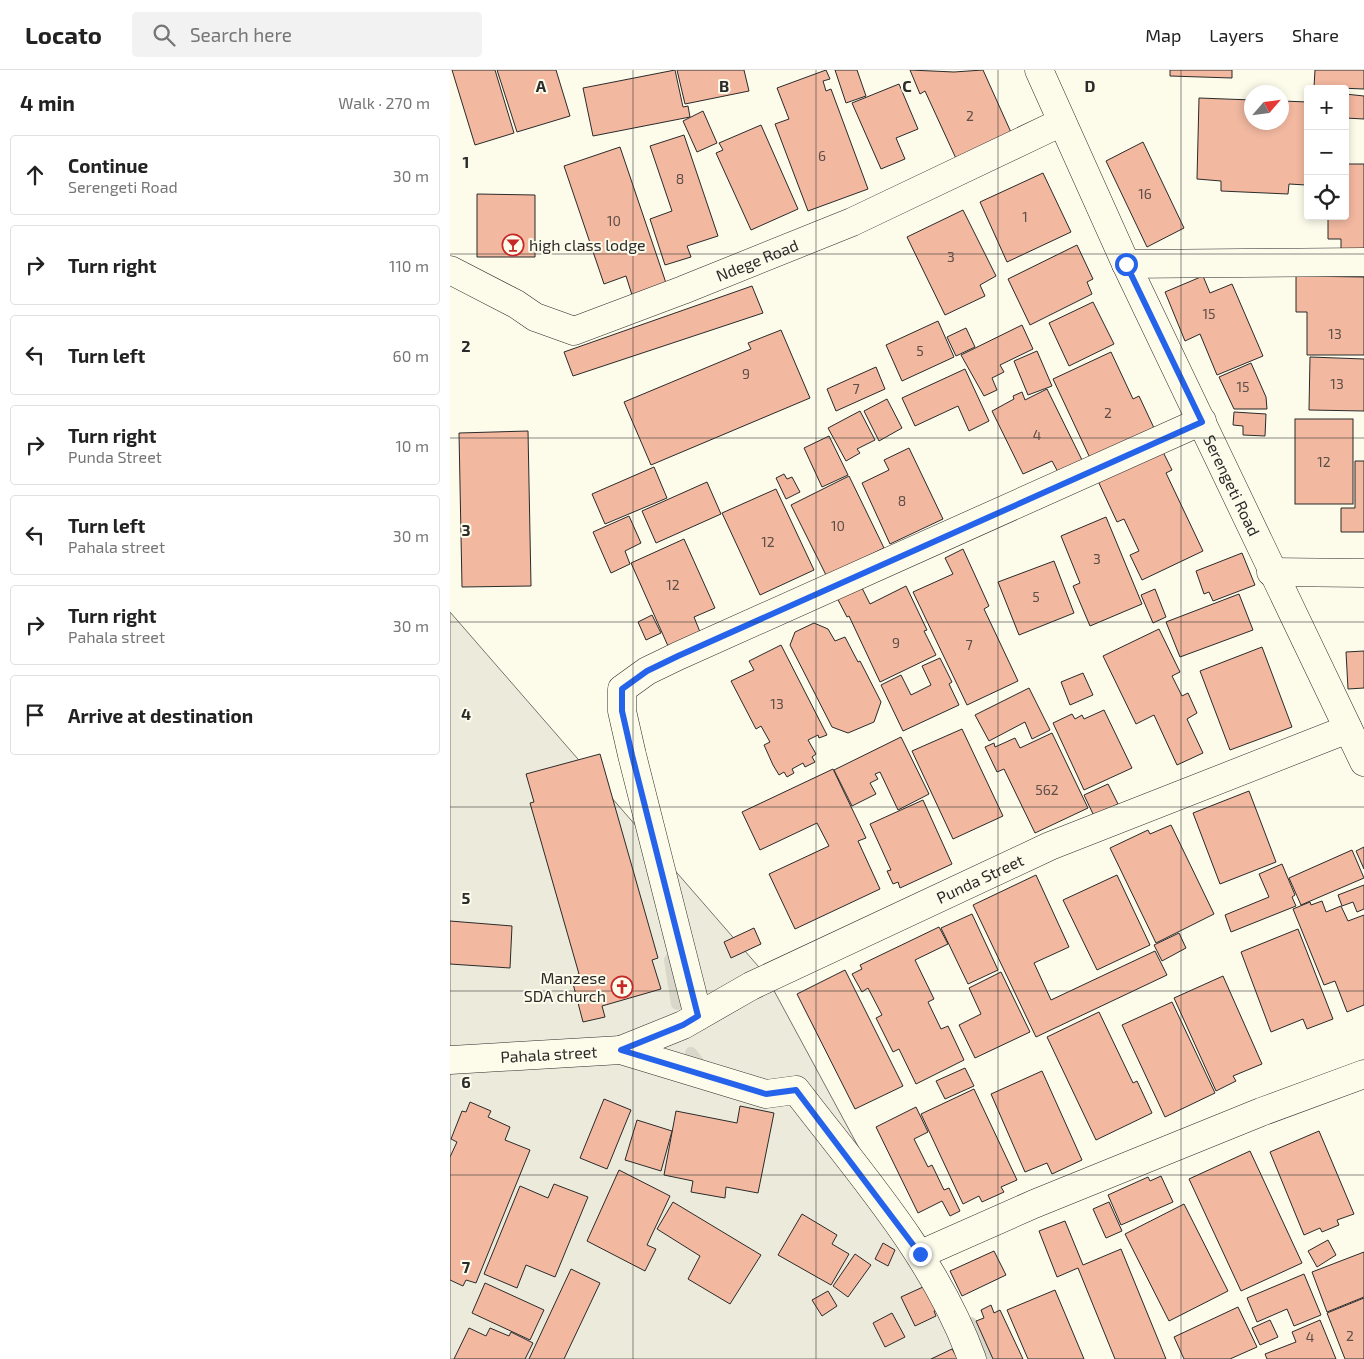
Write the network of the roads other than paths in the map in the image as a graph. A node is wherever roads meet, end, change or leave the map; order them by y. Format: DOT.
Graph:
graph roads {
  1 [pos="1039,70"];
  2 [pos="1062,122"];
  3 [pos="1364,262"];
  4 [pos="1126,264"];
  5 [pos="450,270"];
  6 [pos="1202,422"];
  7 [pos="1271,572"];
  8 [pos="1364,573"];
  9 [pos="1348,729"];
  10 [pos="1364,762"];
  11 [pos="698,1016"];
  12 [pos="621,1050"];
  13 [pos="450,1060"];
  14 [pos="1364,1074"];
  15 [pos="920,1254"];
  16 [pos="972,1359"];
  1 -- 2 [label="street, Serengeti Road"];
  2 -- 4 [label="street, Serengeti Road"];
  2 -- 5 [label="street, Ndege Road"];
  3 -- 4 [label="street"];
  4 -- 6 [label="street, Serengeti Road"];
  6 -- 7 [label="street, Serengeti Road"];
  6 -- 11 [label="street"];
  7 -- 8 [label="street"];
  7 -- 9 [label="street, Serengeti Road"];
  9 -- 10 [label="street, Serengeti Road"];
  9 -- 11 [label="street, Punda Street"];
  11 -- 12 [label="street, Punda Street"];
  12 -- 13 [label="street, Pahala street"];
  12 -- 15 [label="street, Pahala street"];
  14 -- 15 [label="street"];
  15 -- 16 [label="street, Pahala street"];
}
